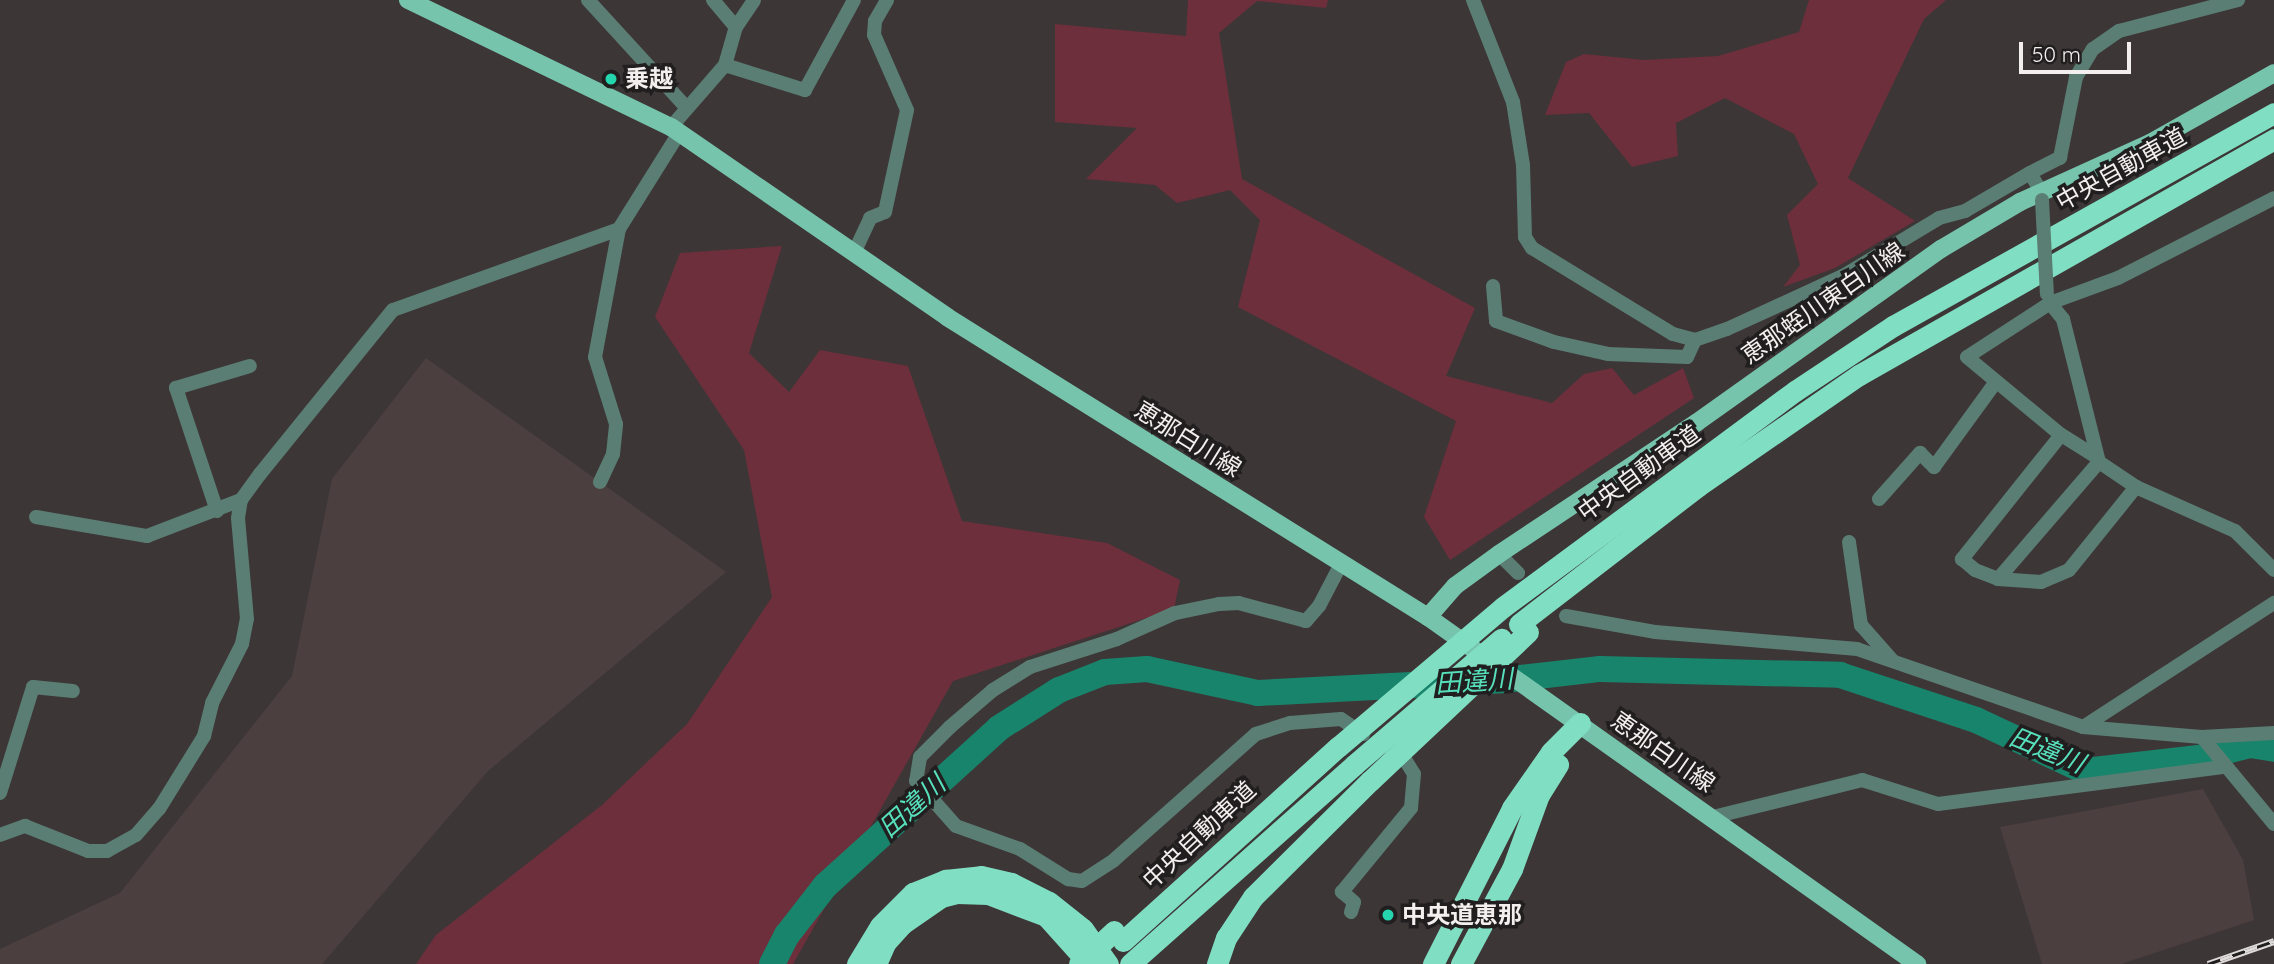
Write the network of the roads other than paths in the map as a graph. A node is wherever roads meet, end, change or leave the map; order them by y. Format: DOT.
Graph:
graph roads {
  1 [pos="408,0"];
  2 [pos="588,0"];
  3 [pos="713,0"];
  4 [pos="754,0"];
  5 [pos="854,0"];
  6 [pos="887,0"];
  7 [pos="1473,0"];
  8 [pos="2238,0"];
  9 [pos="736,27"];
  10 [pos="725,65"];
  11 [pos="2274,73"];
  12 [pos="686,107"];
  13 [pos="2274,113"];
  14 [pos="674,130"];
  15 [pos="2274,139"];
  16 [pos="2030,173"];
  17 [pos="2042,196"];
  18 [pos="2274,198"];
  19 [pos="619,229"];
  20 [pos="854,253"];
  21 [pos="1493,286"];
  22 [pos="2049,298"];
  23 [pos="1695,340"];
  24 [pos="250,366"];
  25 [pos="1995,383"];
  26 [pos="2061,435"];
  27 [pos="2097,459"];
  28 [pos="600,482"];
  29 [pos="2136,487"];
  30 [pos="1879,499"];
  31 [pos="241,500"];
  32 [pos="217,511"];
  33 [pos="36,517"];
  34 [pos="1849,542"];
  35 [pos="1499,554"];
  36 [pos="1341,564"];
  37 [pos="2274,570"];
  38 [pos="1518,573"];
  39 [pos="1998,579"];
  40 [pos="2274,603"];
  41 [pos="1566,616"];
  42 [pos="1428,617"];
  43 [pos="1523,628"];
  44 [pos="1893,661"];
  45 [pos="73,691"];
  46 [pos="1580,723"];
  47 [pos="2083,727"];
  48 [pos="2274,733"];
  49 [pos="2202,737"];
  50 [pos="2223,767"];
  51 [pos="0,793"];
  52 [pos="1713,817"];
  53 [pos="2274,824"];
  54 [pos="0,835"];
  55 [pos="1351,912"];
  56 [pos="1126,949"];
  57 [pos="1432,962"];
  58 [pos="857,964"];
  59 [pos="876,964"];
  60 [pos="1079,964"];
  61 [pos="1088,964"];
  62 [pos="1099,964"];
  63 [pos="1108,964"];
  64 [pos="1217,964"];
  65 [pos="1461,964"];
  66 [pos="1917,964"];
  1 -- 14 [label="main road, 恵那白川線"];
  2 -- 12 [label="street"];
  3 -- 9 [label="street"];
  4 -- 9 [label="street"];
  5 -- 10 [label="street"];
  6 -- 20 [label="street"];
  7 -- 23 [label="street"];
  8 -- 16 [label="street"];
  9 -- 10 [label="street"];
  10 -- 12 [label="street"];
  11 -- 17 [label="main road, 恵那蛭川東白川線"];
  12 -- 14 [label="street"];
  13 -- 56 [label="highway, 中央自動車道, bridge"];
  14 -- 19 [label="street"];
  14 -- 20 [label="main road, 恵那白川線"];
  15 -- 43 [label="highway, 中央自動車道"];
  16 -- 17 [label="street"];
  16 -- 23 [label="street"];
  17 -- 22 [label="street, bridge"];
  17 -- 35 [label="main road, 恵那蛭川東白川線"];
  18 -- 22 [label="street"];
  19 -- 28 [label="street"];
  19 -- 31 [label="street"];
  20 -- 36 [label="main road, 恵那白川線"];
  21 -- 23 [label="street"];
  22 -- 25 [label="street"];
  22 -- 27 [label="street"];
  24 -- 32 [label="street"];
  25 -- 26 [label="street"];
  25 -- 30 [label="street"];
  26 -- 27 [label="street"];
  26 -- 39 [label="street"];
  27 -- 29 [label="street"];
  27 -- 39 [label="street"];
  29 -- 37 [label="street"];
  29 -- 39 [label="street"];
  31 -- 32 [label="street"];
  31 -- 54 [label="street"];
  32 -- 33 [label="street"];
  34 -- 44 [label="street"];
  35 -- 38 [label="street"];
  35 -- 42 [label="main road, 恵那蛭川東白川線"];
  36 -- 42 [label="main road, 恵那白川線"];
  36 -- 55 [label="street"];
  40 -- 47 [label="street"];
  41 -- 44 [label="street"];
  42 -- 46 [label="main road, 恵那白川線"];
  43 -- 56 [label="highway, 中央自動車道, bridge"];
  43 -- 64 [label="highway, bridge"];
  44 -- 47 [label="street"];
  45 -- 51 [label="street"];
  46 -- 52 [label="main road, 恵那白川線"];
  46 -- 57 [label="highway"];
  46 -- 65 [label="highway"];
  47 -- 49 [label="street"];
  48 -- 49 [label="street"];
  49 -- 50 [label="street"];
  50 -- 52 [label="street"];
  50 -- 53 [label="street"];
  52 -- 66 [label="main road, 恵那白川線"];
  56 -- 60 [label="highway, bridge"];
  56 -- 62 [label="highway, 中央自動車道"];
  58 -- 63 [label="highway"];
  59 -- 61 [label="highway"];
}
